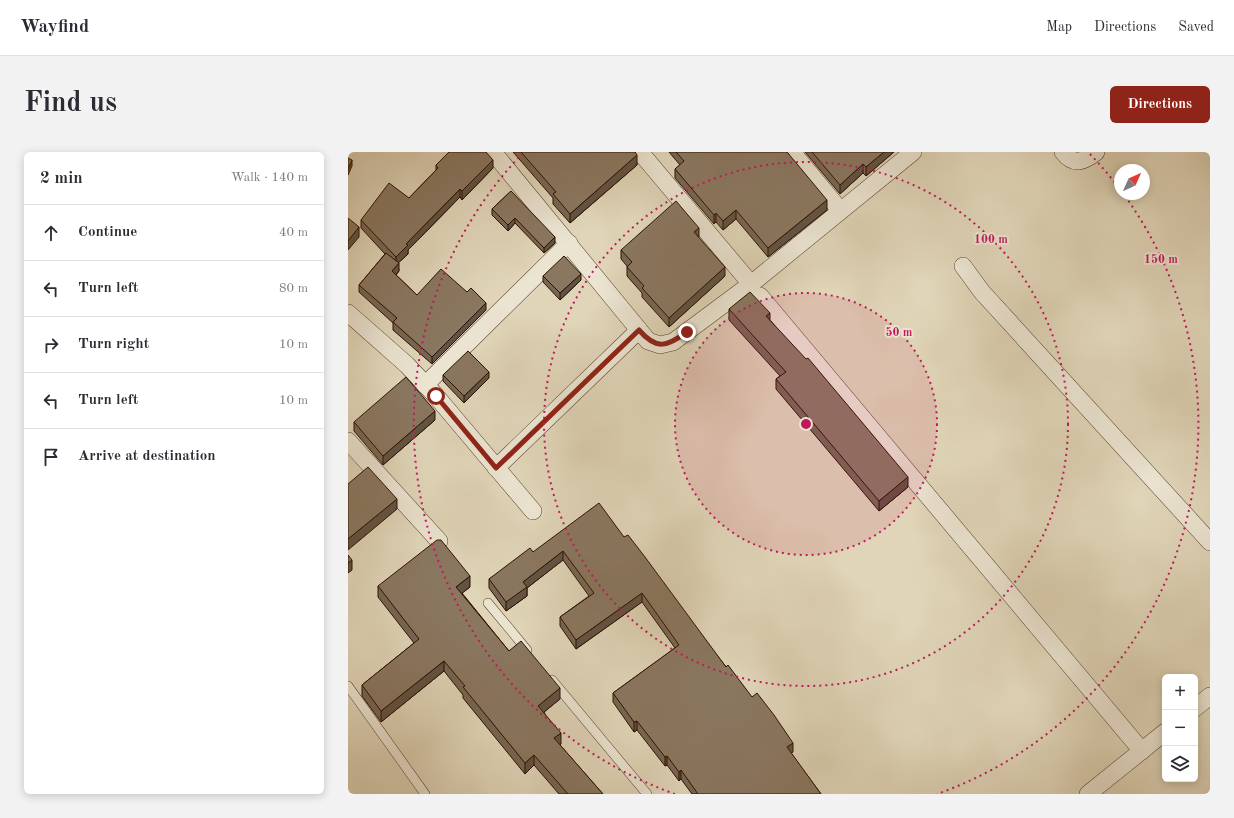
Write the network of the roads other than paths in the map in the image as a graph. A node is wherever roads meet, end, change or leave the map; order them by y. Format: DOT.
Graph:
graph roads {
  1 [pos="493,152"];
  2 [pos="640,152"];
  3 [pos="792,152"];
  4 [pos="913,152"];
  5 [pos="1062,152"];
  6 [pos="1096,152"];
  7 [pos="840,210"];
  8 [pos="569,243"];
  9 [pos="963,266"];
  10 [pos="755,290"];
  11 [pos="348,313"];
  12 [pos="639,330"];
  13 [pos="425,385"];
  14 [pos="348,441"];
  15 [pos="496,468"];
  16 [pos="533,511"];
  17 [pos="439,541"];
  18 [pos="1210,542"];
  19 [pos="488,603"];
  20 [pos="533,657"];
  21 [pos="548,675"];
  22 [pos="348,686"];
  23 [pos="1210,696"];
  24 [pos="1198,706"];
  25 [pos="1162,734"];
  26 [pos="1142,751"];
  27 [pos="424,794"];
  28 [pos="647,794"];
  29 [pos="1088,794"];
  1 -- 8 [label="street"];
  2 -- 10 [label="street"];
  3 -- 7 [label="street"];
  4 -- 7 [label="street"];
  5 -- 6 [label="street"];
  7 -- 10 [label="street"];
  8 -- 12 [label="street"];
  8 -- 13 [label="street"];
  9 -- 18 [label="street"];
  10 -- 12 [label="street"];
  10 -- 26 [label="street"];
  11 -- 13 [label="street"];
  12 -- 15 [label="street"];
  13 -- 15 [label="street"];
  14 -- 17 [label="street"];
  15 -- 16 [label="street"];
  19 -- 20 [label="lane"];
  21 -- 28 [label="lane"];
  22 -- 27 [label="lane"];
  23 -- 24 [label="street"];
  25 -- 26 [label="street"];
  26 -- 29 [label="street"];
}
